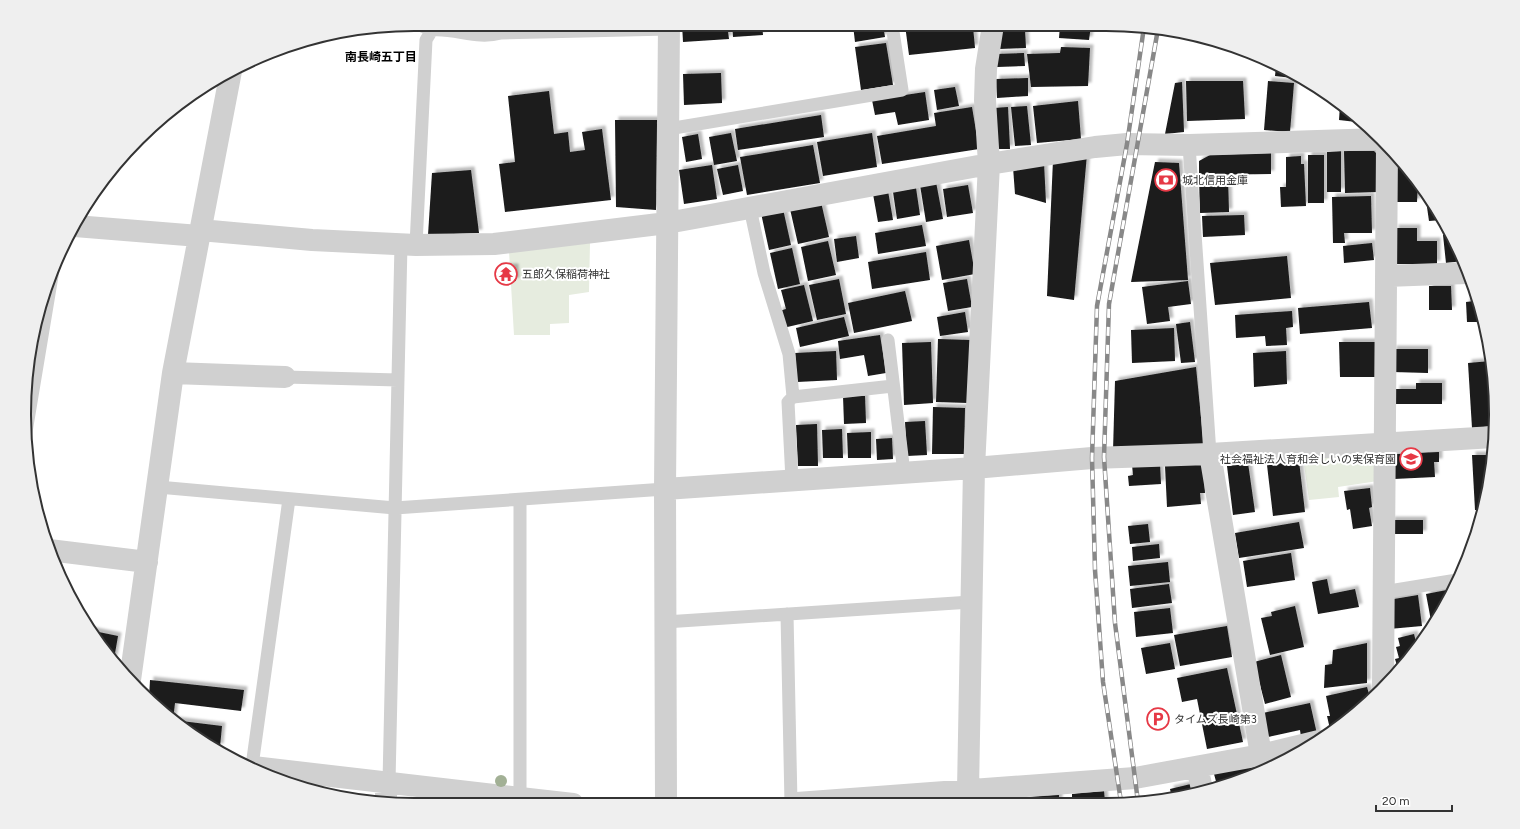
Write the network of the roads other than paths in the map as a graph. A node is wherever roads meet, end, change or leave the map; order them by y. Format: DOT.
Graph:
graph roads {
  1 [pos="431,31"];
  2 [pos="454,31"];
  3 [pos="549,31"];
  4 [pos="669,31"];
  5 [pos="893,31"];
  6 [pos="992,31"];
  7 [pos="229,79"];
  8 [pos="668,129"];
  9 [pos="1373,139"];
  10 [pos="1189,145"];
  11 [pos="1387,154"];
  12 [pos="989,164"];
  13 [pos="750,208"];
  14 [pos="667,223"];
  15 [pos="80,226"];
  16 [pos="199,233"];
  17 [pos="408,245"];
  18 [pos="1462,273"];
  19 [pos="1386,276"];
  20 [pos="48,303"];
  21 [pos="888,340"];
  22 [pos="174,373"];
  23 [pos="285,377"];
  24 [pos="398,380"];
  25 [pos="893,386"];
  26 [pos="793,397"];
  27 [pos="32,398"];
  28 [pos="1488,438"];
  29 [pos="1385,443"];
  30 [pos="1210,454"];
  31 [pos="974,468"];
  32 [pos="904,473"];
  33 [pos="792,480"];
  34 [pos="158,487"];
  35 [pos="665,489"];
  36 [pos="289,499"];
  37 [pos="520,500"];
  38 [pos="395,508"];
  39 [pos="56,551"];
  40 [pos="147,562"];
  41 [pos="1450,581"];
  42 [pos="1383,592"];
  43 [pos="971,602"];
  44 [pos="787,614"];
  45 [pos="665,622"];
  46 [pos="131,673"];
  47 [pos="1383,679"];
  48 [pos="1299,746"];
  49 [pos="1260,755"];
  50 [pos="253,762"];
  51 [pos="1196,767"];
  52 [pos="281,774"];
  53 [pos="387,782"];
  54 [pos="1201,786"];
  55 [pos="968,790"];
  56 [pos="386,797"];
  57 [pos="927,797"];
  58 [pos="477,798"];
  59 [pos="520,798"];
  60 [pos="666,798"];
  61 [pos="800,798"];
  62 [pos="906,798"];
  1 -- 17 [label="lane"];
  2 -- 3 [label="lane"];
  4 -- 8 [label="street"];
  5 -- 8 [label="lane"];
  6 -- 12 [label="street"];
  7 -- 16 [label="street"];
  8 -- 14 [label="street"];
  9 -- 10 [label="street"];
  10 -- 12 [label="street"];
  10 -- 30 [label="lane"];
  11 -- 19 [label="street"];
  12 -- 13 [label="street"];
  12 -- 31 [label="street"];
  13 -- 14 [label="street"];
  13 -- 26 [label="lane"];
  14 -- 17 [label="street"];
  14 -- 35 [label="street"];
  15 -- 16 [label="street"];
  16 -- 17 [label="street"];
  16 -- 22 [label="street"];
  17 -- 24 [label="lane"];
  18 -- 19 [label="street"];
  19 -- 29 [label="street"];
  20 -- 27 [label="lane"];
  21 -- 25 [label="lane"];
  22 -- 23 [label="street"];
  22 -- 34 [label="street"];
  23 -- 24 [label="lane"];
  24 -- 38 [label="lane"];
  25 -- 26 [label="lane"];
  25 -- 32 [label="lane"];
  26 -- 33 [label="lane"];
  28 -- 29 [label="street"];
  29 -- 30 [label="street"];
  29 -- 42 [label="street"];
  30 -- 31 [label="street"];
  30 -- 49 [label="street"];
  31 -- 32 [label="street"];
  31 -- 43 [label="street"];
  32 -- 33 [label="street"];
  33 -- 35 [label="street"];
  34 -- 36 [label="lane"];
  34 -- 40 [label="street"];
  35 -- 37 [label="lane"];
  35 -- 45 [label="street"];
  36 -- 38 [label="lane"];
  36 -- 50 [label="lane"];
  37 -- 38 [label="lane"];
  37 -- 59 [label="lane"];
  38 -- 53 [label="lane"];
  39 -- 40 [label="street"];
  40 -- 46 [label="street"];
  41 -- 42 [label="lane"];
  42 -- 47 [label="street"];
  43 -- 44 [label="lane"];
  43 -- 55 [label="street"];
  44 -- 45 [label="lane"];
  44 -- 61 [label="lane"];
  45 -- 60 [label="street"];
  48 -- 49 [label="street"];
  49 -- 51 [label="street"];
  51 -- 54 [label="street"];
  51 -- 55 [label="street"];
  52 -- 53 [label="street"];
  53 -- 56 [label="street"];
  53 -- 58 [label="street"];
  55 -- 57 [label="street"];
  57 -- 62 [label="street"];
  58 -- 59 [label="street"];
}
